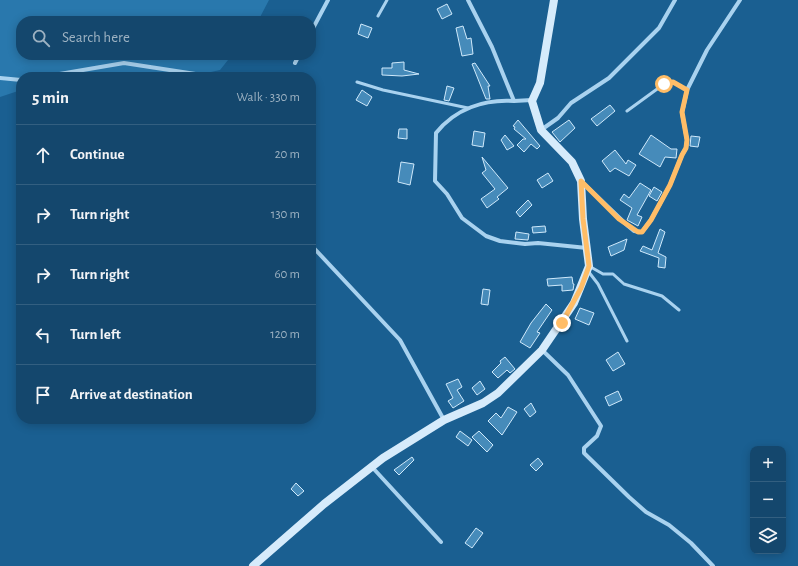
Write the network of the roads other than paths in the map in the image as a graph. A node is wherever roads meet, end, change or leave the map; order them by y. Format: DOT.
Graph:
graph roads {
  1 [pos="328,0"];
  2 [pos="387,0"];
  3 [pos="468,0"];
  4 [pos="554,0"];
  5 [pos="675,0"];
  6 [pos="740,0"];
  7 [pos="378,16"];
  8 [pos="316,23"];
  9 [pos="296,60"];
  10 [pos="295,63"];
  11 [pos="71,72"];
  12 [pos="182,72"];
  13 [pos="0,78"];
  14 [pos="16,80"];
  15 [pos="357,82"];
  16 [pos="687,90"];
  17 [pos="532,100"];
  18 [pos="514,101"];
  19 [pos="468,108"];
  20 [pos="628,111"];
  21 [pos="541,130"];
  22 [pos="581,181"];
  23 [pos="588,248"];
  24 [pos="316,250"];
  25 [pos="589,269"];
  26 [pos="679,310"];
  27 [pos="627,341"];
  28 [pos="542,350"];
  29 [pos="444,420"];
  30 [pos="371,467"];
  31 [pos="441,542"];
  32 [pos="253,566"];
  33 [pos="713,566"];
  1 -- 8 [label="street"];
  2 -- 7 [label="lane"];
  3 -- 18 [label="street"];
  4 -- 17 [label="street"];
  5 -- 21 [label="street"];
  6 -- 16 [label="street"];
  9 -- 10 [label="street"];
  11 -- 12 [label="street"];
  13 -- 14 [label="street"];
  15 -- 19 [label="lane"];
  16 -- 20 [label="lane"];
  16 -- 22 [label="street"];
  17 -- 18 [label="street"];
  17 -- 21 [label="street"];
  18 -- 19 [label="street"];
  19 -- 23 [label="street"];
  21 -- 22 [label="street"];
  22 -- 23 [label="street"];
  23 -- 25 [label="street"];
  24 -- 29 [label="street"];
  25 -- 26 [label="lane"];
  25 -- 27 [label="lane"];
  25 -- 28 [label="street"];
  28 -- 29 [label="street"];
  28 -- 33 [label="street"];
  29 -- 30 [label="street"];
  30 -- 31 [label="street"];
  30 -- 32 [label="street"];
}
